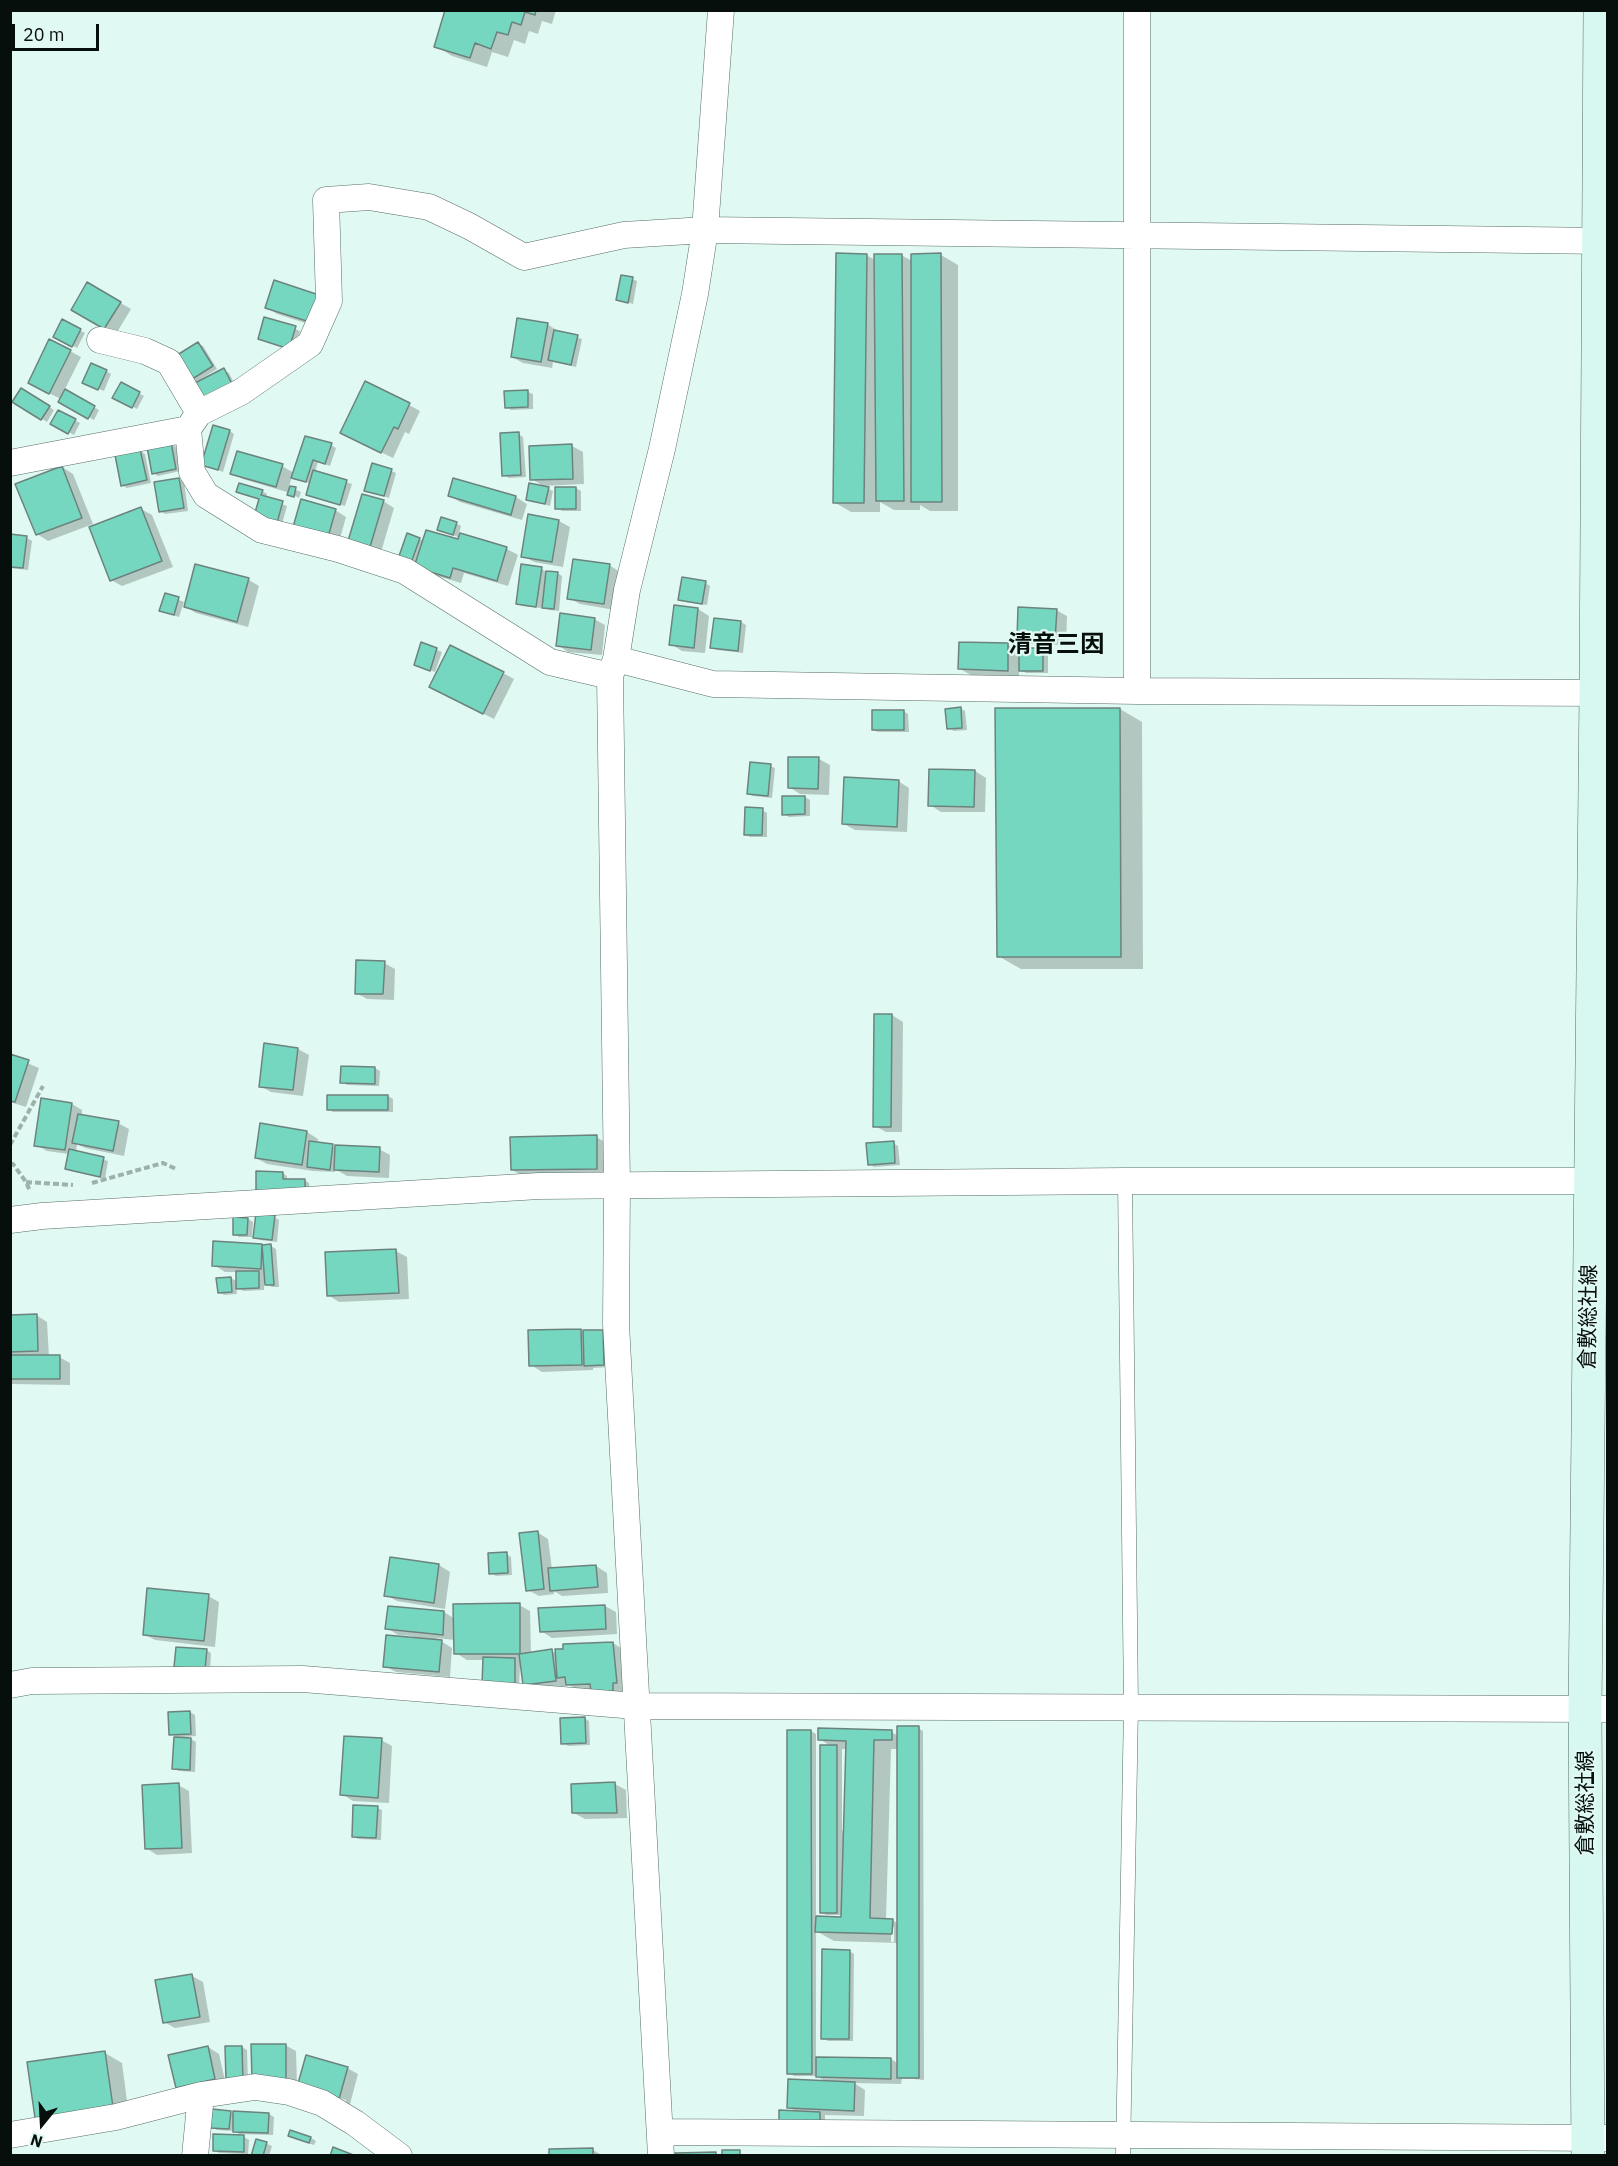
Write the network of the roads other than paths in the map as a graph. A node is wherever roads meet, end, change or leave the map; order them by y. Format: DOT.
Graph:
graph roads {
  1 [pos="721,10"];
  2 [pos="1137,10"];
  3 [pos="1600,10"];
  4 [pos="705,230"];
  5 [pos="1137,236"];
  6 [pos="1604,241"];
  7 [pos="100,340"];
  8 [pos="193,421"];
  9 [pos="10,463"];
  10 [pos="613,668"];
  11 [pos="1137,692"];
  12 [pos="1602,693"];
  13 [pos="1125,1180"];
  14 [pos="1599,1181"];
  15 [pos="617,1185"];
  16 [pos="10,1220"];
  17 [pos="10,1685"];
  18 [pos="636,1706"];
  19 [pos="1131,1707"];
  20 [pos="1597,1709"];
  21 [pos="201,2095"];
  22 [pos="10,2135"];
  23 [pos="660,2144"];
  24 [pos="1594,2144"];
  25 [pos="1123,2145"];
  26 [pos="195,2156"];
  27 [pos="399,2156"];
  1 -- 4 [label="street"];
  2 -- 5 [label="street"];
  3 -- 6 [label="main road, 倉敷総社線"];
  4 -- 5 [label="street"];
  4 -- 8 [label="street"];
  4 -- 10 [label="street"];
  5 -- 6 [label="street"];
  5 -- 11 [label="street"];
  6 -- 12 [label="main road, 倉敷総社線"];
  7 -- 8 [label="street"];
  8 -- 9 [label="street"];
  8 -- 10 [label="street"];
  10 -- 11 [label="street"];
  10 -- 15 [label="street"];
  11 -- 12 [label="street"];
  12 -- 14 [label="main road, 倉敷総社線"];
  13 -- 14 [label="street"];
  13 -- 15 [label="street"];
  13 -- 19 [label="lane"];
  14 -- 20 [label="main road, 倉敷総社線"];
  15 -- 16 [label="street"];
  15 -- 18 [label="street"];
  17 -- 18 [label="street"];
  18 -- 19 [label="street"];
  18 -- 23 [label="street"];
  19 -- 20 [label="street"];
  19 -- 25 [label="lane"];
  20 -- 24 [label="main road, 倉敷総社線"];
  21 -- 22 [label="street"];
  21 -- 26 [label="street"];
  21 -- 27 [label="street"];
  23 -- 25 [label="street"];
  24 -- 25 [label="street"];
}
